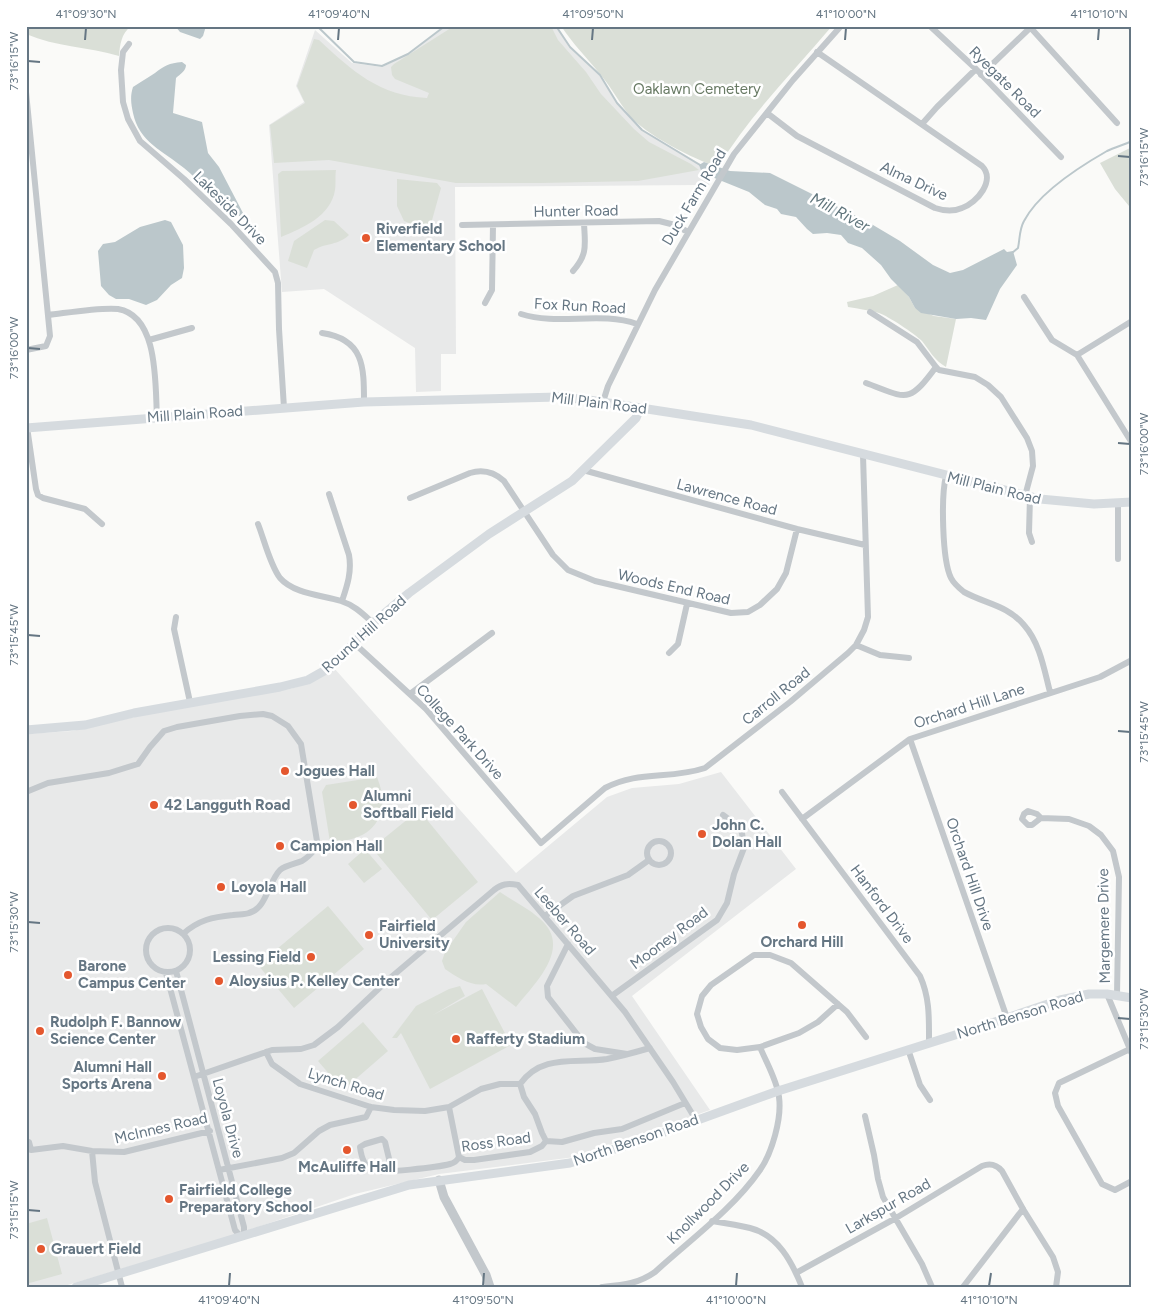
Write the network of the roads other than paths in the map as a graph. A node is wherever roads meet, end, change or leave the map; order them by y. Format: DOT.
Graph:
graph roads {
  1 [pos="840,26"];
  2 [pos="930,26"];
  3 [pos="1030,27"];
  4 [pos="129,44"];
  5 [pos="817,52"];
  6 [pos="976,69"];
  7 [pos="981,76"];
  8 [pos="26,92"];
  9 [pos="766,113"];
  10 [pos="1117,123"];
  11 [pos="922,124"];
  12 [pos="1061,156"];
  13 [pos="584,223"];
  14 [pos="462,225"];
  15 [pos="493,225"];
  16 [pos="688,232"];
  17 [pos="573,272"];
  18 [pos="1024,297"];
  19 [pos="485,303"];
  20 [pos="870,312"];
  21 [pos="522,314"];
  22 [pos="48,315"];
  23 [pos="1132,322"];
  24 [pos="637,324"];
  25 [pos="192,328"];
  26 [pos="322,334"];
  27 [pos="149,340"];
  28 [pos="26,350"];
  29 [pos="1077,355"];
  30 [pos="936,367"];
  31 [pos="866,384"];
  32 [pos="364,402"];
  33 [pos="603,402"];
  34 [pos="284,408"];
  35 [pos="640,408"];
  36 [pos="157,417"];
  37 [pos="27,427"];
  38 [pos="1132,443"];
  39 [pos="863,455"];
  40 [pos="583,470"];
  41 [pos="946,476"];
  42 [pos="329,494"];
  43 [pos="1028,497"];
  44 [pos="410,498"];
  45 [pos="1132,502"];
  46 [pos="1118,503"];
  47 [pos="525,512"];
  48 [pos="102,524"];
  49 [pos="258,524"];
  50 [pos="797,528"];
  51 [pos="1032,542"];
  52 [pos="866,545"];
  53 [pos="1118,559"];
  54 [pos="342,602"];
  55 [pos="687,604"];
  56 [pos="176,617"];
  57 [pos="373,623"];
  58 [pos="492,634"];
  59 [pos="354,643"];
  60 [pos="856,645"];
  61 [pos="669,653"];
  62 [pos="909,658"];
  63 [pos="1132,660"];
  64 [pos="1050,692"];
  65 [pos="410,694"];
  66 [pos="190,702"];
  67 [pos="26,730"];
  68 [pos="910,739"];
  69 [pos="26,792"];
  70 [pos="782,792"];
  71 [pos="723,815"];
  72 [pos="1041,818"];
  73 [pos="802,819"];
  74 [pos="542,842"];
  75 [pos="649,860"];
  76 [pos="545,916"];
  77 [pos="183,934"];
  78 [pos="568,944"];
  79 [pos="176,972"];
  80 [pos="166,973"];
  81 [pos="1107,994"];
  82 [pos="613,995"];
  83 [pos="1117,995"];
  84 [pos="1132,998"];
  85 [pos="838,1004"];
  86 [pos="1007,1018"];
  87 [pos="866,1037"];
  88 [pos="929,1043"];
  89 [pos="760,1047"];
  90 [pos="650,1048"];
  91 [pos="908,1049"];
  92 [pos="1131,1051"];
  93 [pos="266,1052"];
  94 [pos="627,1054"];
  95 [pos="203,1073"];
  96 [pos="194,1077"];
  97 [pos="520,1084"];
  98 [pos="778,1091"];
  99 [pos="930,1100"];
  100 [pos="685,1102"];
  101 [pos="371,1106"];
  102 [pos="449,1107"];
  103 [pos="865,1116"];
  104 [pos="696,1120"];
  105 [pos="218,1128"];
  106 [pos="208,1131"];
  107 [pos="26,1141"];
  108 [pos="546,1141"];
  109 [pos="29,1150"];
  110 [pos="92,1151"];
  111 [pos="459,1157"];
  112 [pos="228,1168"];
  113 [pos="219,1170"];
  114 [pos="392,1171"];
  115 [pos="439,1180"];
  116 [pos="1132,1181"];
  117 [pos="1023,1210"];
  118 [pos="896,1218"];
  119 [pos="712,1221"];
  120 [pos="241,1237"];
  121 [pos="796,1273"];
  122 [pos="118,1274"];
  123 [pos="76,1287"];
  124 [pos="122,1287"];
  125 [pos="490,1287"];
  126 [pos="602,1287"];
  127 [pos="802,1287"];
  128 [pos="932,1287"];
  129 [pos="963,1287"];
  130 [pos="1056,1287"];
  1 -- 5 [label="street, Duck Farm Road"];
  2 -- 6 [label="street, Ryegate Road"];
  3 -- 7 [label="street"];
  3 -- 10 [label="street"];
  4 -- 34 [label="street, Lakeside Drive"];
  5 -- 9 [label="street, Duck Farm Road"];
  5 -- 11 [label="street, Alma Drive"];
  6 -- 7 [label="street, Ryegate Road"];
  6 -- 11 [label="street"];
  7 -- 12 [label="street, Ryegate Road"];
  8 -- 22 [label="street"];
  9 -- 11 [label="street, Alma Drive"];
  9 -- 16 [label="street, Duck Farm Road"];
  13 -- 15 [label="street, Hunter Road"];
  13 -- 16 [label="street, Hunter Road"];
  13 -- 17 [label="street"];
  14 -- 15 [label="street, Hunter Road"];
  15 -- 19 [label="street"];
  16 -- 24 [label="street, Duck Farm Road"];
  18 -- 29 [label="street"];
  20 -- 30 [label="street"];
  21 -- 24 [label="street, Fox Run Road"];
  22 -- 27 [label="street"];
  22 -- 28 [label="street"];
  23 -- 29 [label="street"];
  24 -- 33 [label="street, Duck Farm Road"];
  25 -- 27 [label="street"];
  26 -- 32 [label="street"];
  27 -- 36 [label="street"];
  29 -- 38 [label="street"];
  30 -- 31 [label="street"];
  30 -- 43 [label="street"];
  32 -- 33 [label="main road, Mill Plain Road"];
  32 -- 34 [label="main road, Mill Plain Road"];
  33 -- 35 [label="main road, Mill Plain Road"];
  34 -- 36 [label="main road, Mill Plain Road"];
  35 -- 39 [label="main road, Mill Plain Road"];
  35 -- 40 [label="main road, Round Hill Road"];
  36 -- 37 [label="main road, Mill Plain Road"];
  37 -- 48 [label="street"];
  39 -- 41 [label="main road, Mill Plain Road"];
  39 -- 52 [label="street, Carroll Road"];
  40 -- 47 [label="main road, Round Hill Road"];
  40 -- 50 [label="street, Lawrence Road"];
  41 -- 43 [label="main road, Mill Plain Road"];
  41 -- 64 [label="street"];
  42 -- 54 [label="street"];
  43 -- 46 [label="main road, Mill Plain Road"];
  43 -- 51 [label="street"];
  44 -- 47 [label="street, Woods End Road"];
  45 -- 46 [label="main road, Mill Plain Road"];
  46 -- 53 [label="street"];
  47 -- 55 [label="street, Woods End Road"];
  47 -- 57 [label="main road, Round Hill Road"];
  49 -- 54 [label="street"];
  50 -- 52 [label="street, Lawrence Road"];
  50 -- 55 [label="street, Woods End Road"];
  52 -- 60 [label="street, Carroll Road"];
  54 -- 57 [label="street"];
  55 -- 61 [label="street"];
  56 -- 66 [label="street"];
  57 -- 59 [label="main road, Round Hill Road"];
  58 -- 65 [label="street"];
  59 -- 65 [label="street, College Park Drive"];
  59 -- 66 [label="main road, Round Hill Road"];
  60 -- 62 [label="street"];
  60 -- 74 [label="street, Carroll Road"];
  63 -- 64 [label="street, Orchard Hill Lane"];
  64 -- 68 [label="street, Orchard Hill Lane"];
  65 -- 74 [label="street, College Park Drive"];
  66 -- 67 [label="main road, Round Hill Road"];
  68 -- 73 [label="street, Orchard Hill Lane"];
  68 -- 86 [label="street, Orchard Hill Drive"];
  69 -- 77 [label="street"];
  70 -- 73 [label="street, Hanford Drive"];
  71 -- 82 [label="street, Mooney Road"];
  72 -- 83 [label="street, Margemere Drive"];
  73 -- 88 [label="street, Hanford Drive"];
  75 -- 76 [label="street"];
  76 -- 78 [label="street, Leeber Road"];
  76 -- 93 [label="street, Leeber Road"];
  77 -- 79 [label="street"];
  77 -- 80 [label="street"];
  78 -- 82 [label="street, Leeber Road"];
  78 -- 94 [label="street"];
  79 -- 80 [label="street"];
  79 -- 95 [label="street, Loyola Drive"];
  80 -- 96 [label="street, Loyola Drive"];
  81 -- 83 [label="main road, North Benson Road"];
  81 -- 86 [label="main road, North Benson Road"];
  81 -- 92 [label="street"];
  82 -- 90 [label="street, Leeber Road"];
  83 -- 84 [label="main road, North Benson Road"];
  85 -- 87 [label="street"];
  85 -- 89 [label="street"];
  85 -- 89 [label="street"];
  86 -- 88 [label="main road, North Benson Road"];
  88 -- 91 [label="main road, North Benson Road"];
  89 -- 98 [label="street"];
  90 -- 94 [label="street"];
  90 -- 100 [label="street, Leeber Road"];
  91 -- 98 [label="main road, North Benson Road"];
  91 -- 99 [label="street"];
  92 -- 116 [label="street"];
  93 -- 95 [label="street, Leeber Road"];
  93 -- 101 [label="street, Lynch Road"];
  94 -- 97 [label="street"];
  95 -- 96 [label="street, Leeber Road"];
  95 -- 105 [label="street, Loyola Drive"];
  96 -- 106 [label="street, Loyola Drive"];
  97 -- 102 [label="street, Lynch Road"];
  97 -- 108 [label="street"];
  98 -- 104 [label="main road, North Benson Road"];
  98 -- 119 [label="street, Knollwood Drive"];
  100 -- 104 [label="street, Leeber Road"];
  100 -- 108 [label="street, Ross Road"];
  101 -- 102 [label="street, Lynch Road"];
  101 -- 112 [label="street"];
  102 -- 111 [label="street"];
  103 -- 118 [label="street"];
  104 -- 115 [label="main road, North Benson Road"];
  105 -- 106 [label="street, McInnes Road"];
  105 -- 112 [label="street, Loyola Drive"];
  106 -- 110 [label="street, McInnes Road"];
  106 -- 113 [label="street, Loyola Drive"];
  107 -- 109 [label="street, McInnes Road"];
  108 -- 111 [label="street, Ross Road"];
  109 -- 110 [label="street, McInnes Road"];
  110 -- 122 [label="street"];
  111 -- 114 [label="street, Ross Road"];
  112 -- 113 [label="street"];
  112 -- 120 [label="street, Loyola Drive"];
  113 -- 120 [label="street, Loyola Drive"];
  114 -- 114 [label="street, Ross Road"];
  115 -- 120 [label="main road, North Benson Road"];
  115 -- 125 [label="street"];
  117 -- 118 [label="street, Larkspur Road"];
  117 -- 129 [label="street"];
  117 -- 130 [label="street"];
  118 -- 121 [label="street, Larkspur Road"];
  118 -- 128 [label="street"];
  119 -- 121 [label="street"];
  119 -- 126 [label="street, Knollwood Drive"];
  120 -- 122 [label="main road, North Benson Road"];
  121 -- 127 [label="street"];
  122 -- 123 [label="main road, North Benson Road"];
  122 -- 124 [label="street"];
}
